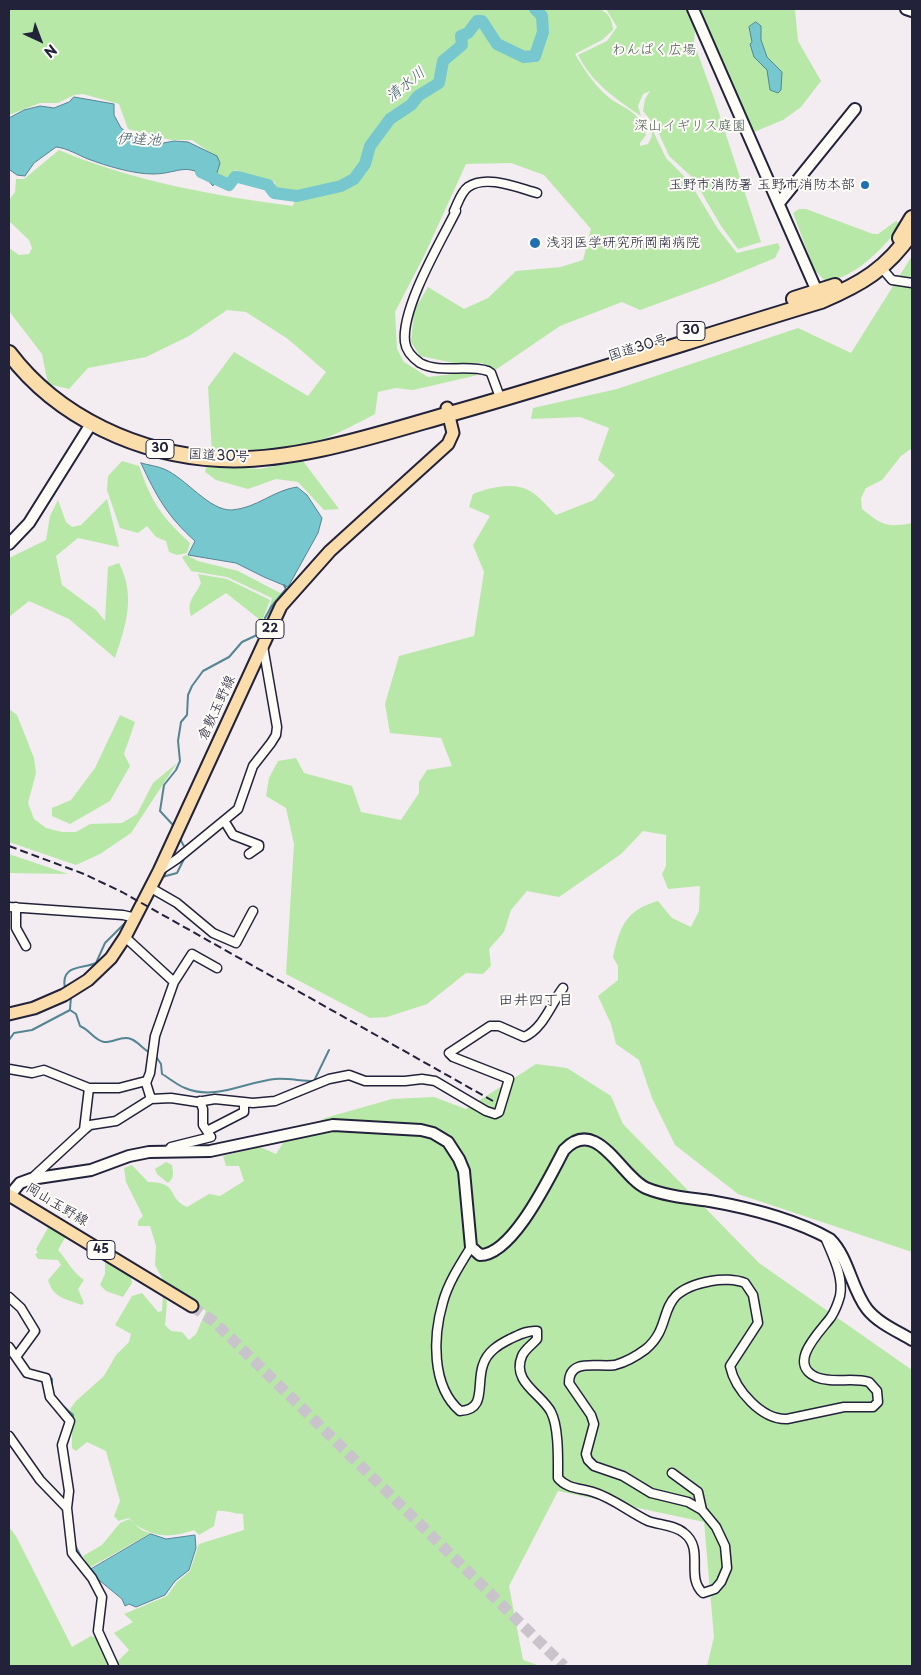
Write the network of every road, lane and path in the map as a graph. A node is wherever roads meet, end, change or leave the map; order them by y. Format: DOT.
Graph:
graph roads {
  1 [pos="693,9"];
  2 [pos="906,9"];
  3 [pos="912,10"];
  4 [pos="854,109"];
  5 [pos="537,193"];
  6 [pos="779,203"];
  7 [pos="912,218"];
  8 [pos="912,232"];
  9 [pos="879,265"];
  10 [pos="912,283"];
  11 [pos="819,296"];
  12 [pos="9,353"];
  13 [pos="500,396"];
  14 [pos="448,411"];
  15 [pos="90,424"];
  16 [pos="9,544"];
  17 [pos="263,644"];
  18 [pos="225,822"];
  19 [pos="249,854"];
  20 [pos="159,871"];
  21 [pos="150,888"];
  22 [pos="12,907"];
  23 [pos="253,912"];
  24 [pos="136,918"];
  25 [pos="125,937"];
  26 [pos="26,946"];
  27 [pos="217,968"];
  28 [pos="174,982"];
  29 [pos="563,988"];
  30 [pos="9,1014"];
  31 [pos="9,1069"];
  32 [pos="146,1081"];
  33 [pos="89,1088"];
  34 [pos="151,1099"];
  35 [pos="200,1101"];
  36 [pos="244,1102"];
  37 [pos="84,1130"];
  38 [pos="207,1131"];
  39 [pos="166,1152"];
  40 [pos="31,1179"];
  41 [pos="9,1195"];
  42 [pos="825,1237"];
  43 [pos="471,1247"];
  44 [pos="9,1297"];
  45 [pos="192,1306"];
  46 [pos="912,1340"];
  47 [pos="9,1347"];
  48 [pos="17,1356"];
  49 [pos="9,1436"];
  50 [pos="672,1473"];
  51 [pos="67,1508"];
  52 [pos="702,1510"];
  53 [pos="114,1666"];
  1 -- 6 [label="street"];
  2 -- 3 [label="street"];
  4 -- 6 [label="street"];
  5 -- 13 [label="street"];
  6 -- 11 [label="street"];
  7 -- 9 [label="highway, 国道30号 / 30"];
  8 -- 9 [label="highway, 国道30号 / 30"];
  9 -- 10 [label="street"];
  9 -- 11 [label="highway, 国道30号 / 30"];
  11 -- 13 [label="highway, 国道30号 / 30"];
  12 -- 15 [label="highway, 国道30号 / 30"];
  13 -- 14 [label="highway, 国道30号 / 30"];
  14 -- 15 [label="highway, 国道30号 / 30"];
  14 -- 17 [label="main road, 倉敷玉野線 / 22"];
  15 -- 16 [label="street"];
  17 -- 18 [label="street"];
  17 -- 20 [label="main road, 倉敷玉野線 / 22"];
  18 -- 19 [label="street"];
  18 -- 20 [label="street"];
  20 -- 21 [label="main road, 倉敷玉野線 / 22"];
  21 -- 23 [label="street"];
  21 -- 24 [label="main road, 倉敷玉野線 / 22"];
  22 -- 24 [label="street"];
  22 -- 26 [label="street"];
  24 -- 25 [label="main road, 倉敷玉野線 / 22"];
  25 -- 28 [label="street"];
  25 -- 30 [label="main road, 倉敷玉野線 / 22"];
  27 -- 28 [label="street"];
  28 -- 32 [label="street"];
  29 -- 36 [label="street"];
  31 -- 33 [label="street"];
  32 -- 33 [label="street"];
  32 -- 34 [label="street"];
  33 -- 37 [label="street"];
  34 -- 35 [label="street"];
  34 -- 37 [label="street"];
  35 -- 36 [label="street"];
  35 -- 38 [label="street"];
  36 -- 38 [label="street"];
  37 -- 40 [label="street"];
  38 -- 39 [label="street"];
  39 -- 40 [label="street"];
  39 -- 43 [label="street"];
  40 -- 41 [label="street"];
  41 -- 45 [label="main road, 岡山玉野線 / 45"];
  42 -- 43 [label="street"];
  42 -- 46 [label="street"];
  42 -- 52 [label="street"];
  43 -- 52 [label="street"];
  44 -- 48 [label="street"];
  47 -- 48 [label="street"];
  48 -- 51 [label="street"];
  49 -- 51 [label="street"];
  50 -- 52 [label="street"];
  51 -- 53 [label="street"];
}
